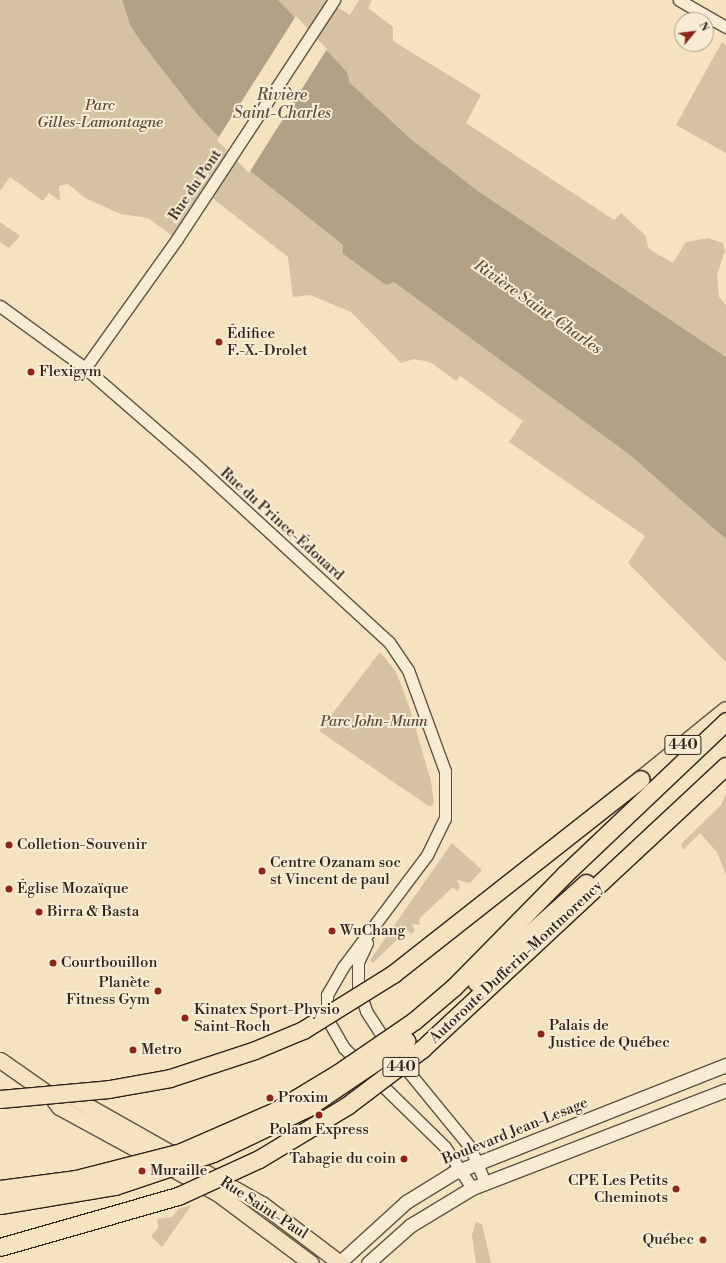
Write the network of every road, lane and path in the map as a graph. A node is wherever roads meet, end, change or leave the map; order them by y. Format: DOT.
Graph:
graph roads {
  1 [pos="334,0"];
  2 [pos="679,0"];
  3 [pos="726,27"];
  4 [pos="0,306"];
  5 [pos="84,368"];
  6 [pos="726,710"];
  7 [pos="726,722"];
  8 [pos="726,759"];
  9 [pos="726,766"];
  10 [pos="371,933"];
  11 [pos="0,1060"];
  12 [pos="726,1065"];
  13 [pos="726,1090"];
  14 [pos="50,1095"];
  15 [pos="0,1099"];
  16 [pos="478,1163"];
  17 [pos="462,1169"];
  18 [pos="485,1183"];
  19 [pos="472,1188"];
  20 [pos="0,1189"];
  21 [pos="237,1199"];
  22 [pos="0,1205"];
  23 [pos="0,1247"];
  24 [pos="311,1263"];
  25 [pos="339,1263"];
  26 [pos="368,1263"];
  1 -- 5 [label="street, Rue du Pont"];
  2 -- 3 [label="street"];
  4 -- 5 [label="street, Rue du Prince-Édouard"];
  5 -- 10 [label="street, Rue du Prince-Édouard"];
  6 -- 15 [label="highway, 440, bridge"];
  7 -- 20 [label="highway, bridge"];
  8 -- 22 [label="highway, bridge"];
  9 -- 23 [label="highway, Autoroute Dufferin-Montmorency / 440, bridge"];
  10 -- 16 [label="street"];
  10 -- 17 [label="street"];
  11 -- 14 [label="main road, Rue Saint-Paul"];
  12 -- 16 [label="main road, Boulevard Jean-Lesage"];
  13 -- 18 [label="main road"];
  14 -- 21 [label="main road, Rue Saint-Paul"];
  14 -- 21 [label="main road, Rue Saint-Paul"];
  16 -- 17 [label="main road, Boulevard Jean-Lesage"];
  16 -- 18 [label="street"];
  17 -- 19 [label="street"];
  17 -- 25 [label="main road, Boulevard Jean-Lesage"];
  18 -- 19 [label="main road"];
  19 -- 26 [label="main road"];
  21 -- 24 [label="main road, Rue Saint-Paul"];
  21 -- 25 [label="main road, Rue Saint-Paul"];
}
